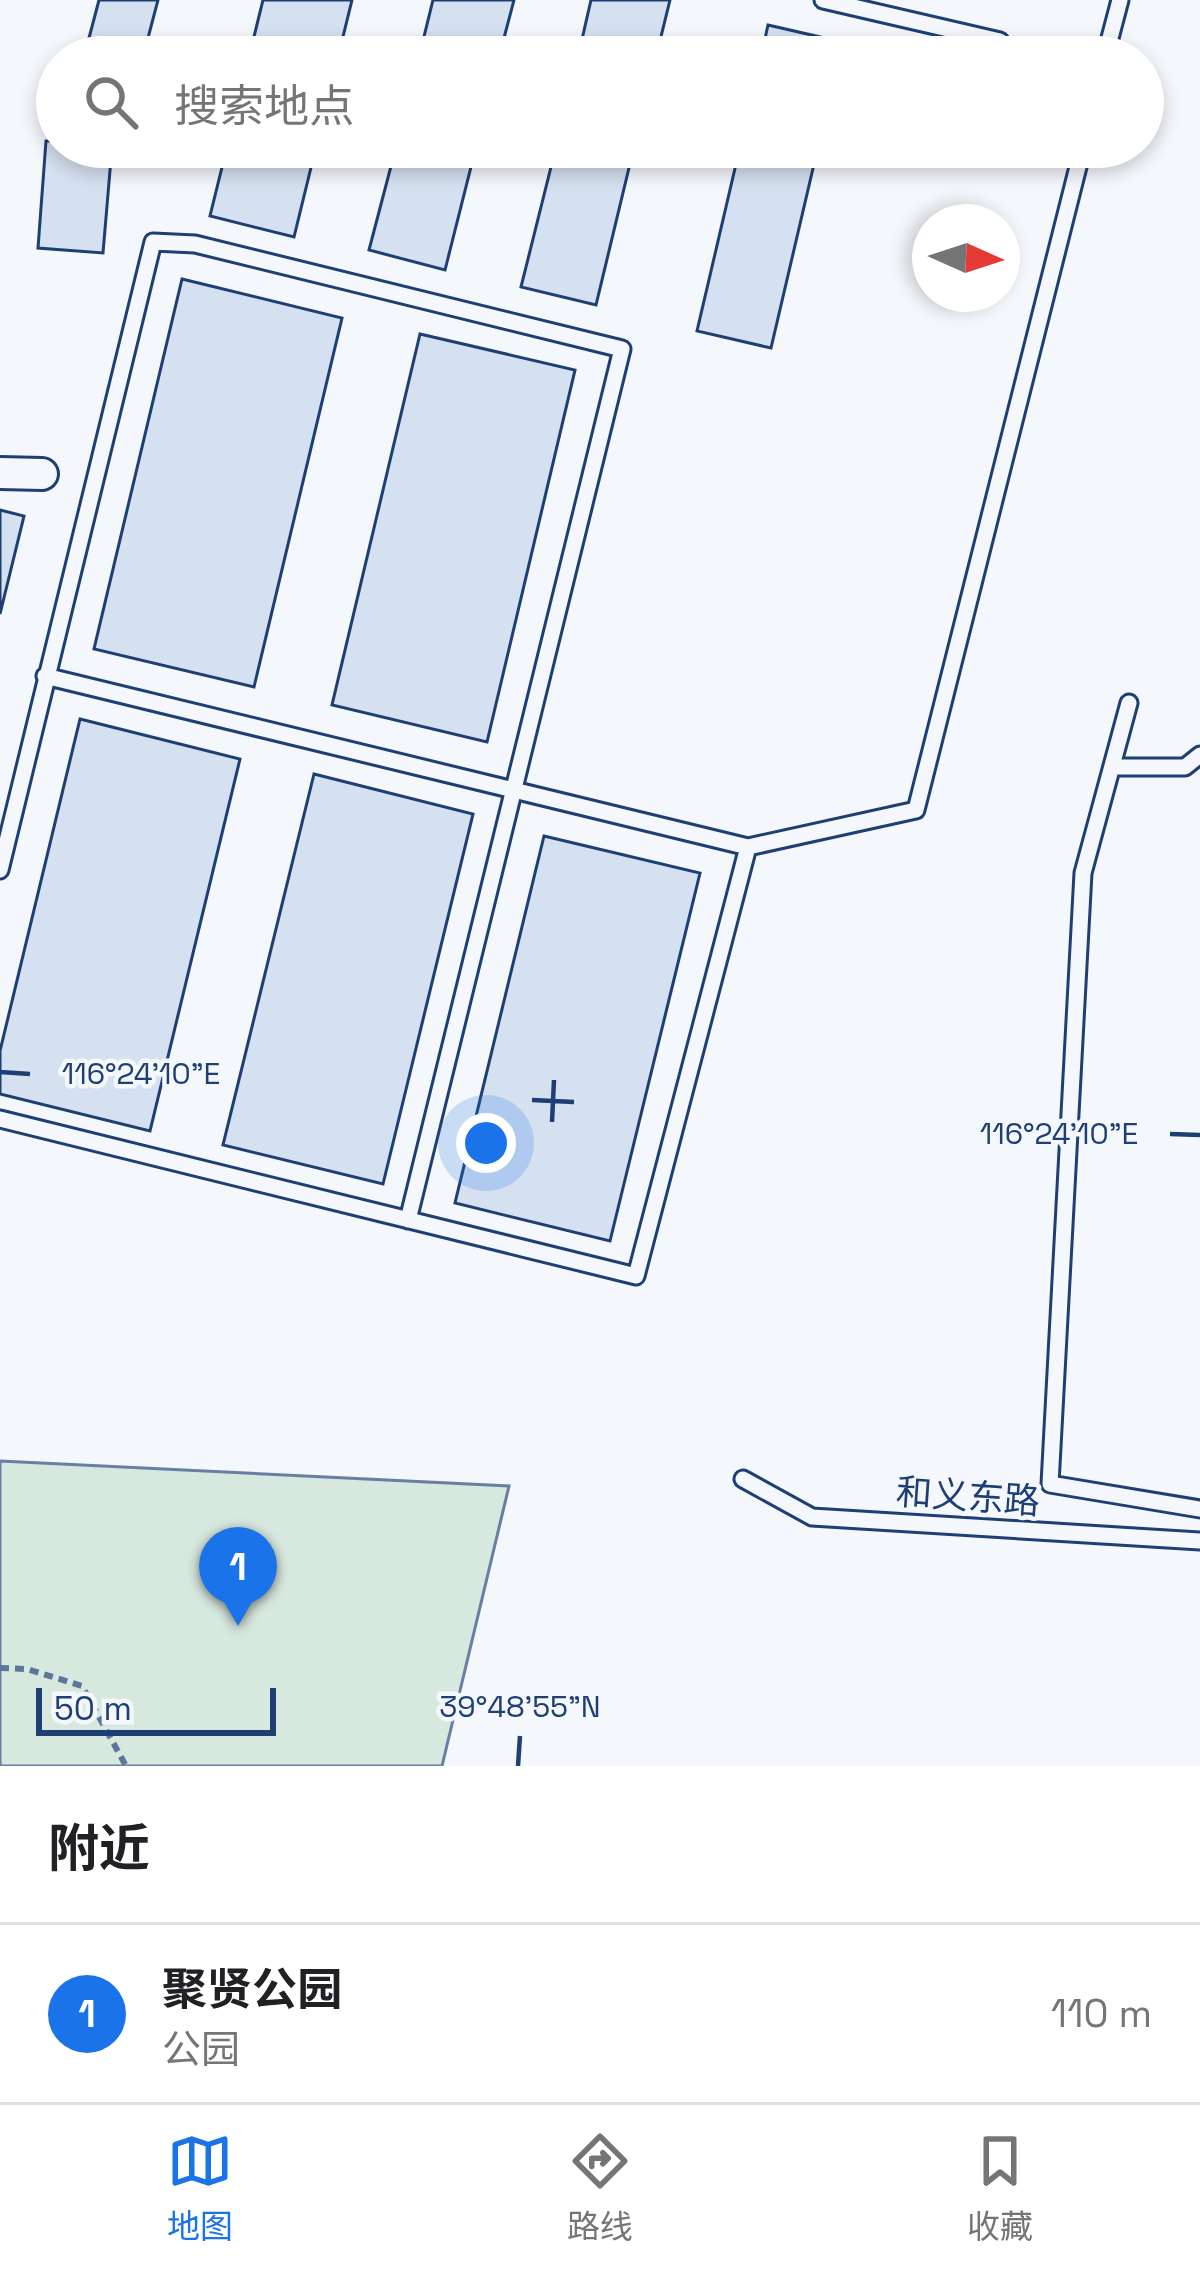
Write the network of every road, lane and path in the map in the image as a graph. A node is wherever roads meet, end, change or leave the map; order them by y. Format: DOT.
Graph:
graph roads {
  1 [pos="823,0"];
  2 [pos="1120,0"];
  3 [pos="978,36"];
  4 [pos="1111,36"];
  5 [pos="1078,168"];
  6 [pos="0,473"];
  7 [pos="42,474"];
  8 [pos="45,676"];
  9 [pos="1129,703"];
  10 [pos="1200,755"];
  11 [pos="1112,766"];
  12 [pos="517,790"];
  13 [pos="748,847"];
  14 [pos="0,871"];
  15 [pos="0,1119"];
  16 [pos="408,1220"];
  17 [pos="743,1479"];
  18 [pos="1200,1509"];
  19 [pos="1200,1541"];
  20 [pos="0,1668"];
  21 [pos="126,1766"];
  1 -- 3 [label="lane"];
  2 -- 4 [label="lane"];
  5 -- 13 [label="lane"];
  6 -- 7 [label="street"];
  8 -- 12 [label="lane"];
  8 -- 12 [label="lane"];
  8 -- 14 [label="lane"];
  9 -- 11 [label="lane"];
  10 -- 11 [label="lane"];
  11 -- 18 [label="lane"];
  12 -- 13 [label="lane"];
  12 -- 16 [label="lane"];
  13 -- 16 [label="lane"];
  15 -- 16 [label="lane"];
  17 -- 19 [label="lane, 和义东路"];
  20 -- 21 [label="path"];
}
